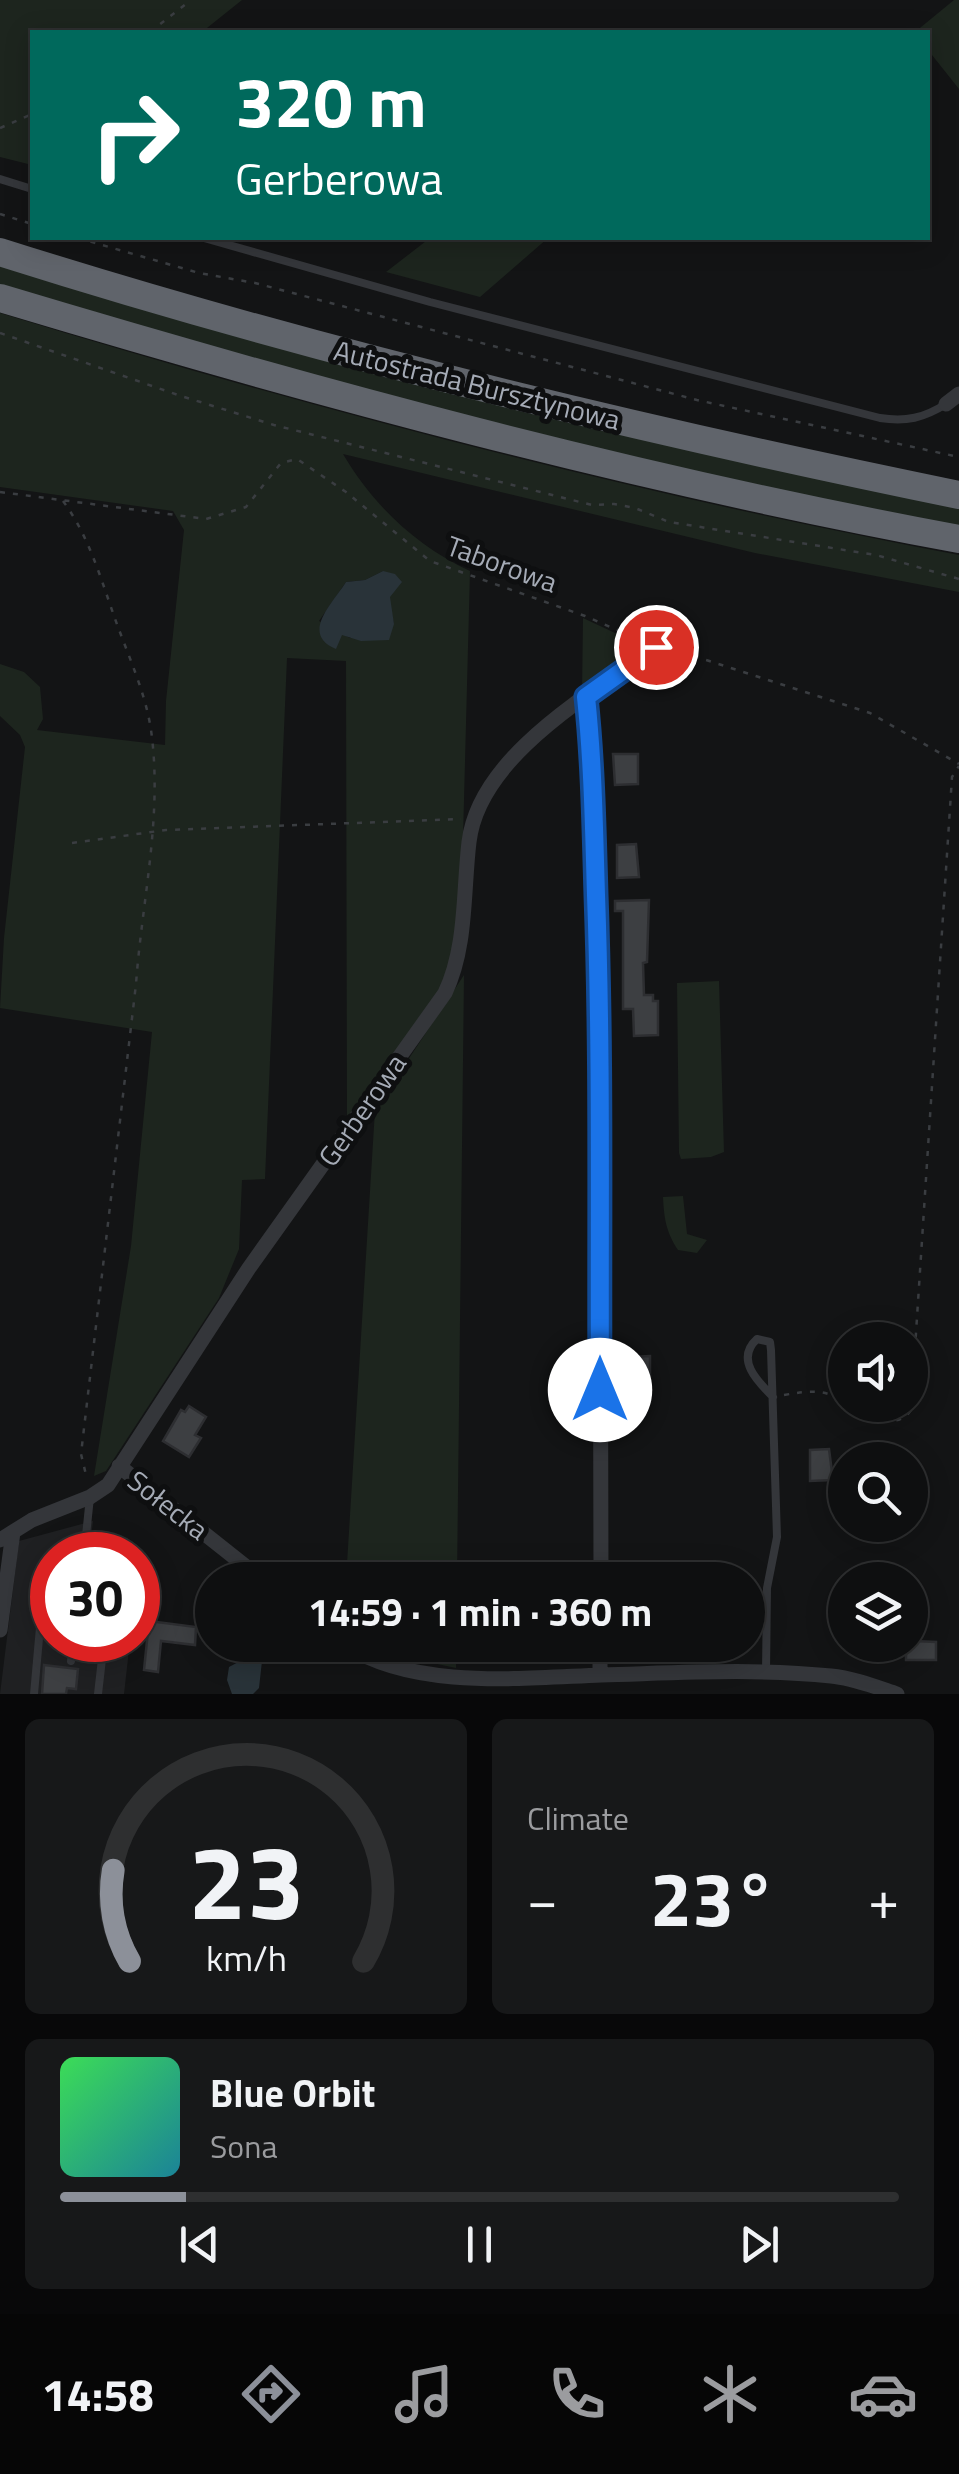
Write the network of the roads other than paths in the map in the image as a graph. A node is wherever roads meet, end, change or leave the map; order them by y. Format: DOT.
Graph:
graph roads {
  1 [pos="0,180"];
  2 [pos="30,188"];
  3 [pos="211,240"];
  4 [pos="0,252"];
  5 [pos="0,298"];
  6 [pos="953,399"];
  7 [pos="959,494"];
  8 [pos="959,539"];
  9 [pos="656,647"];
  10 [pos="586,697"];
  11 [pos="773,1397"];
  12 [pos="119,1466"];
  13 [pos="92,1496"];
  14 [pos="87,1532"];
  15 [pos="6,1536"];
  16 [pos="241,1562"];
  17 [pos="600,1562"];
  18 [pos="0,1630"];
  19 [pos="37,1662"];
  20 [pos="102,1662"];
  21 [pos="383,1662"];
  22 [pos="600,1662"];
  23 [pos="766,1673"];
  24 [pos="600,1676"];
  25 [pos="835,1676"];
  26 [pos="34,1694"];
  27 [pos="98,1694"];
  28 [pos="834,1694"];
  29 [pos="897,1694"];
  1 -- 2 [label="lane"];
  3 -- 6 [label="lane"];
  4 -- 7 [label="highway, Autostrada Bursztynowa"];
  5 -- 8 [label="highway, Autostrada Bursztynowa"];
  9 -- 10 [label="street, Gerberowa"];
  10 -- 12 [label="street, Gerberowa"];
  10 -- 17 [label="street"];
  11 -- 11 [label="lane"];
  11 -- 23 [label="lane"];
  12 -- 13 [label="street, Gerberowa"];
  12 -- 16 [label="street, Sołecka"];
  13 -- 14 [label="lane"];
  13 -- 15 [label="street, Gerberowa"];
  15 -- 18 [label="street"];
  19 -- 26 [label="lane"];
  20 -- 27 [label="lane"];
  21 -- 24 [label="street"];
  22 -- 24 [label="street"];
  23 -- 24 [label="street"];
  23 -- 25 [label="street"];
  25 -- 28 [label="street"];
  25 -- 29 [label="street"];
}
